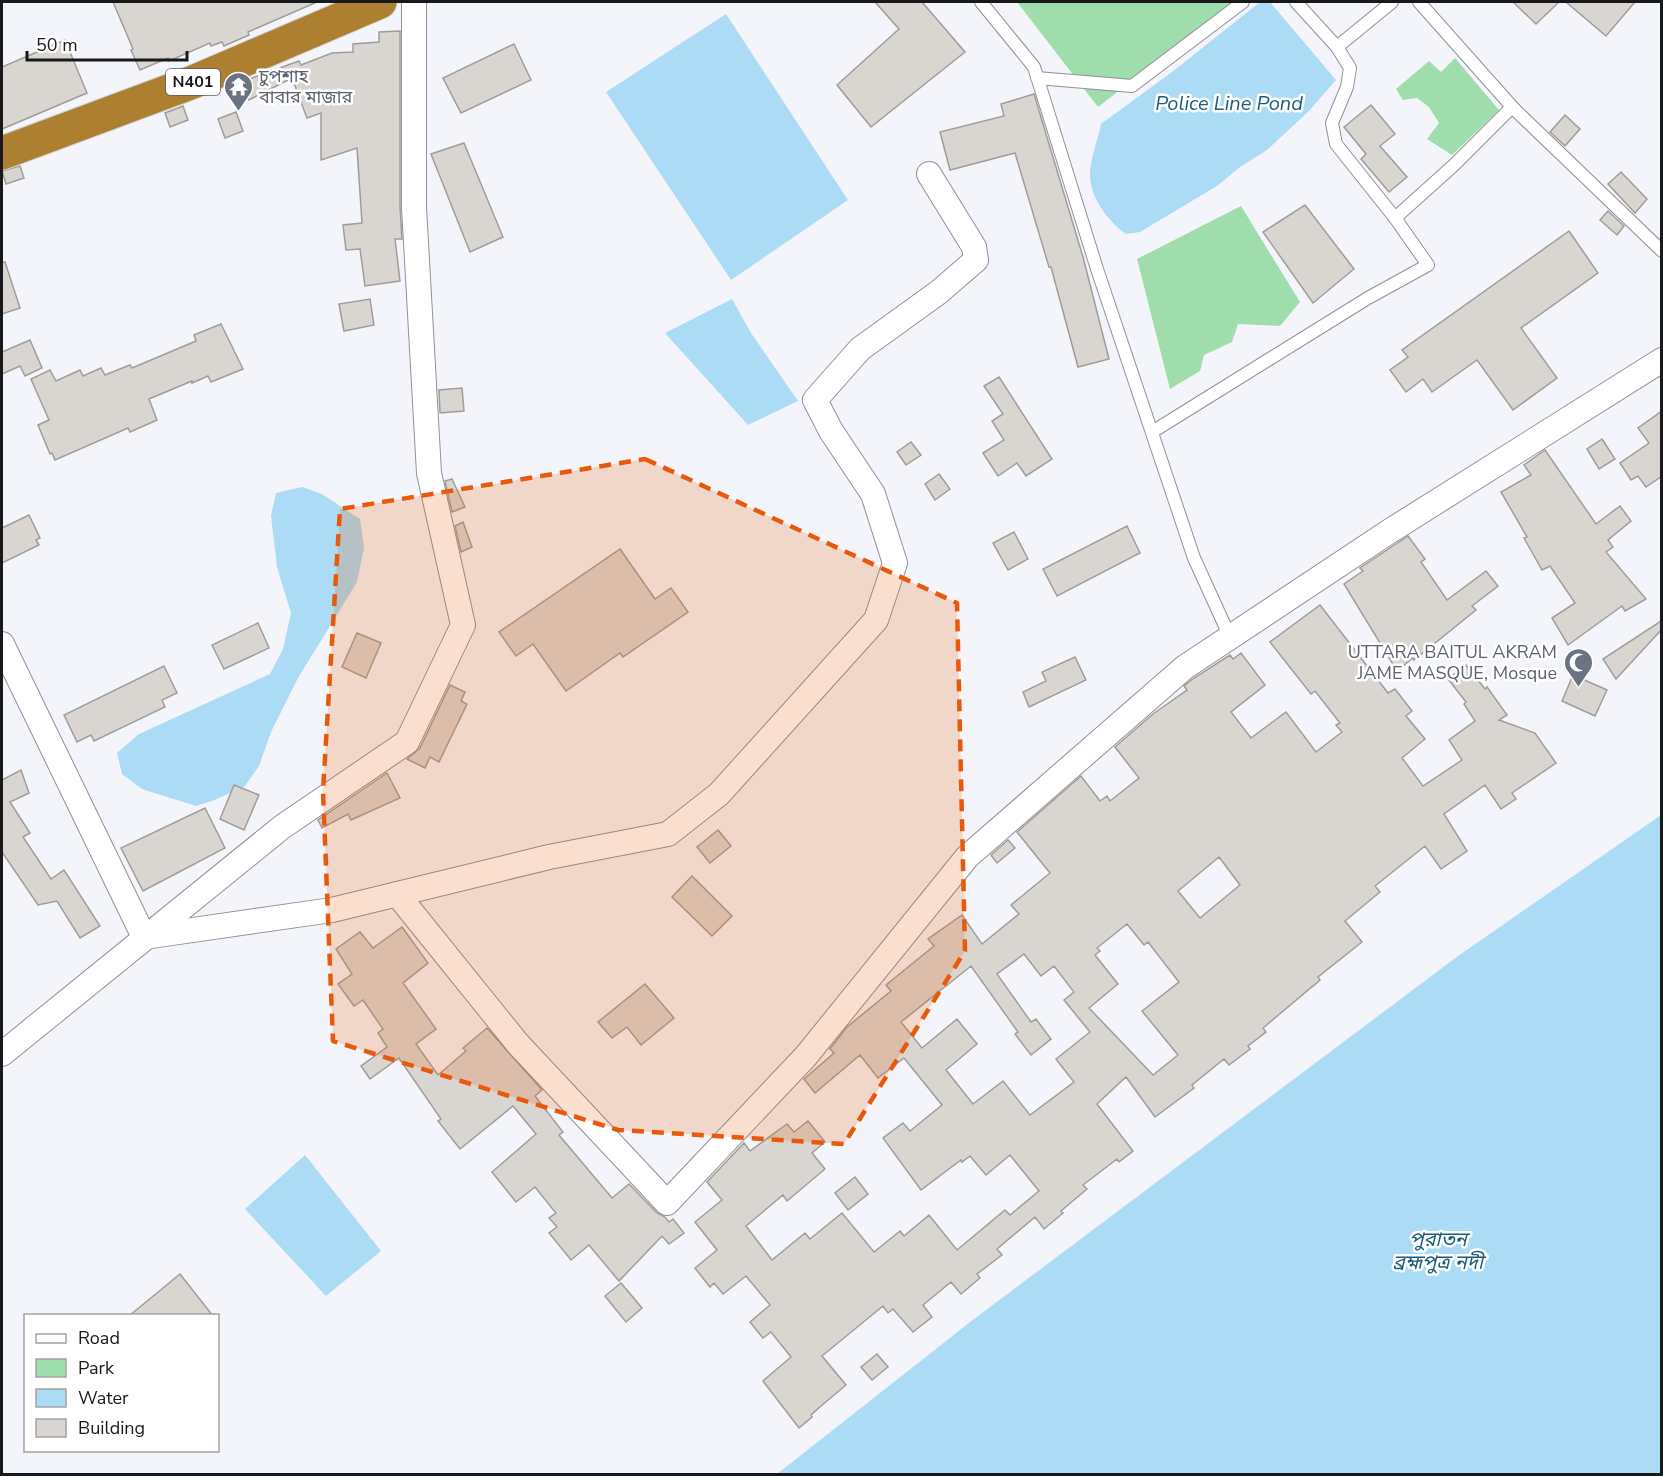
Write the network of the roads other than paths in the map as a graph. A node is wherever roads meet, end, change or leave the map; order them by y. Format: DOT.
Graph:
graph roads {
  1 [pos="380,2"];
  2 [pos="414,2"];
  3 [pos="981,2"];
  4 [pos="1243,2"];
  5 [pos="1296,2"];
  6 [pos="1392,2"];
  7 [pos="1419,2"];
  8 [pos="1337,47"];
  9 [pos="1037,78"];
  10 [pos="1515,110"];
  11 [pos="2,153"];
  12 [pos="929,174"];
  13 [pos="1395,218"];
  14 [pos="1662,251"];
  15 [pos="1662,360"];
  16 [pos="1152,432"];
  17 [pos="1230,637"];
  18 [pos="2,644"];
  19 [pos="397,894"];
  20 [pos="144,938"];
  21 [pos="2,1054"];
  1 -- 11 [label="highway, N401"];
  2 -- 20 [label="street"];
  3 -- 9 [label="lane"];
  4 -- 9 [label="lane"];
  5 -- 8 [label="lane"];
  6 -- 8 [label="lane"];
  7 -- 10 [label="lane"];
  8 -- 13 [label="lane"];
  9 -- 16 [label="lane"];
  10 -- 13 [label="lane"];
  10 -- 14 [label="lane"];
  12 -- 19 [label="street"];
  13 -- 16 [label="lane"];
  15 -- 17 [label="street"];
  16 -- 17 [label="lane"];
  17 -- 19 [label="street"];
  18 -- 20 [label="street"];
  19 -- 20 [label="street"];
  20 -- 21 [label="street"];
}
